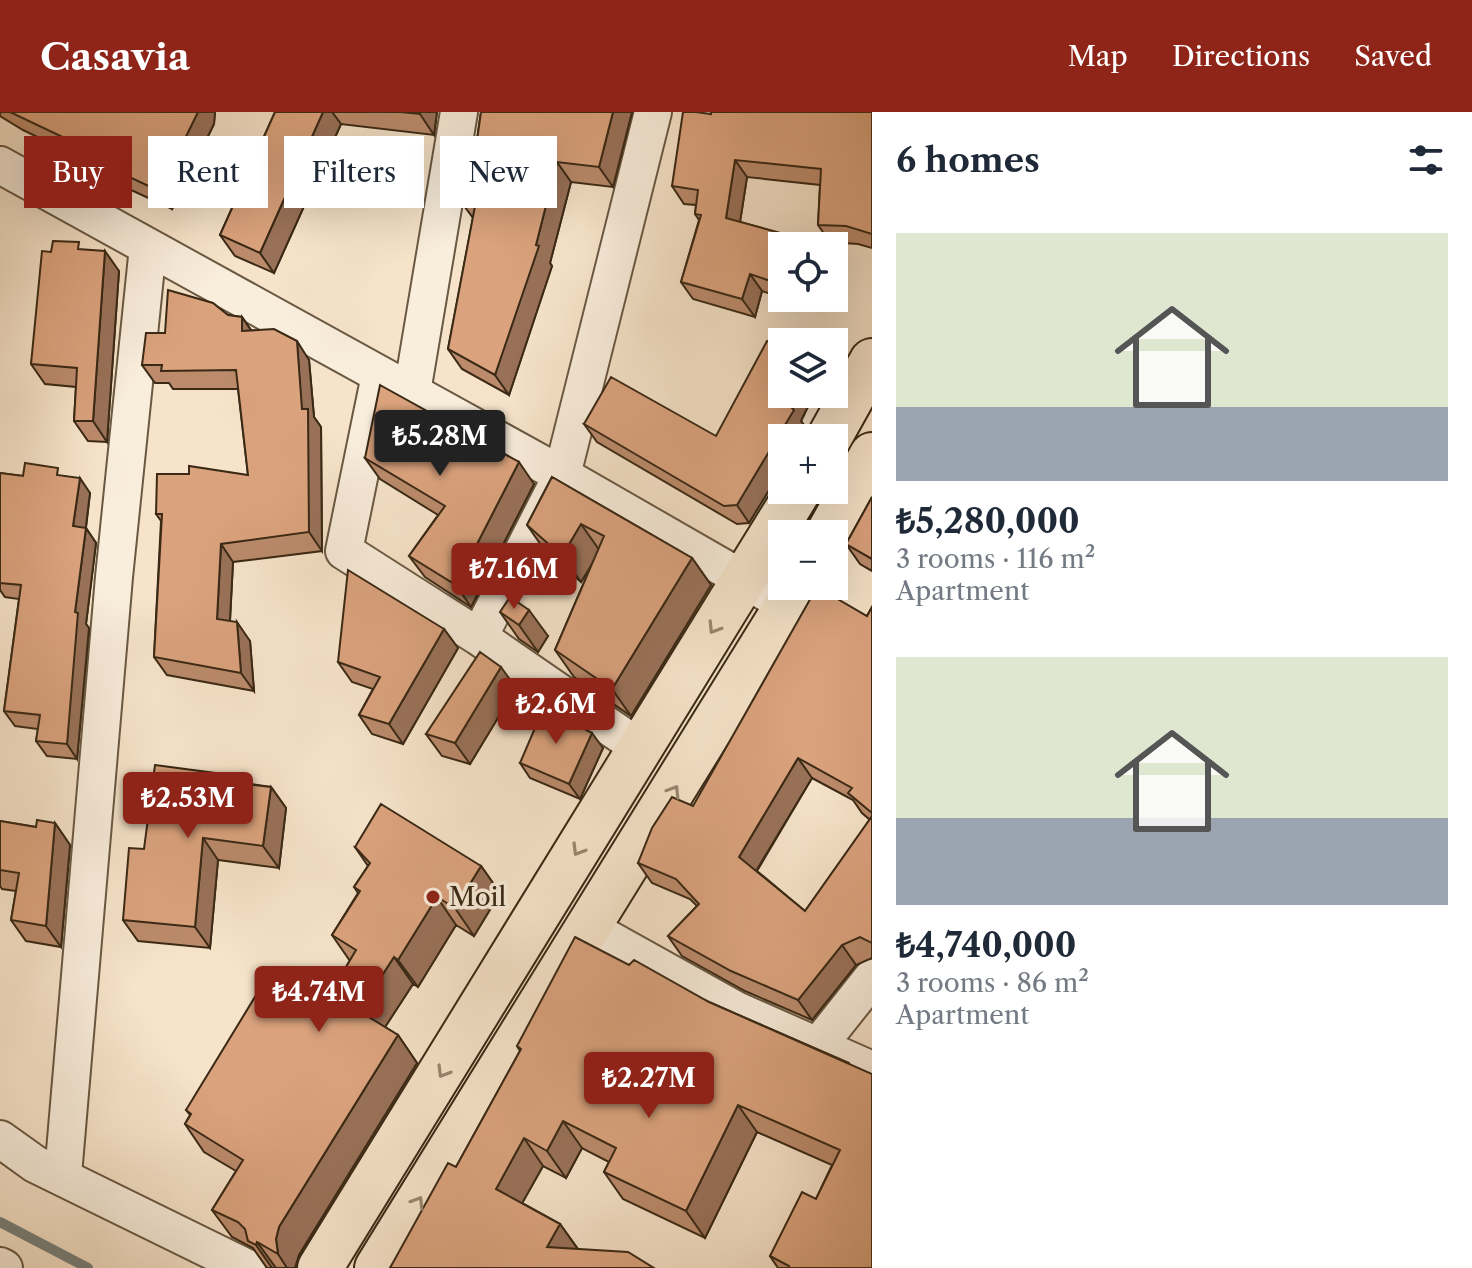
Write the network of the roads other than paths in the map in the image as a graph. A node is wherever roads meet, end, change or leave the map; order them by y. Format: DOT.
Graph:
graph roads {
  1 [pos="459,112"];
  2 [pos="653,112"];
  3 [pos="0,165"];
  4 [pos="148,247"];
  5 [pos="872,361"];
  6 [pos="380,375"];
  7 [pos="412,392"];
  8 [pos="837,424"];
  9 [pos="872,455"];
  10 [pos="562,475"];
  11 [pos="790,504"];
  12 [pos="836,520"];
  13 [pos="744,580"];
  14 [pos="768,588"];
  15 [pos="791,600"];
  16 [pos="479,637"];
  17 [pos="640,748"];
  18 [pos="587,927"];
  19 [pos="872,978"];
  20 [pos="818,1046"];
  21 [pos="872,1070"];
  22 [pos="0,1139"];
  23 [pos="63,1175"];
  24 [pos="247,1268"];
  25 [pos="320,1268"];
  26 [pos="377,1268"];
  1 -- 7 [label="street"];
  2 -- 10 [label="street"];
  3 -- 4 [label="street"];
  4 -- 6 [label="street"];
  4 -- 23 [label="street"];
  5 -- 8 [label="main road"];
  6 -- 7 [label="street"];
  6 -- 16 [label="street"];
  7 -- 10 [label="street"];
  9 -- 12 [label="main road"];
  10 -- 13 [label="street"];
  10 -- 16 [label="street"];
  11 -- 13 [label="main road"];
  13 -- 14 [label="street"];
  13 -- 17 [label="main road, one-way"];
  18 -- 15 [label="main road, one-way"];
  16 -- 17 [label="street"];
  17 -- 25 [label="main road, one-way"];
  18 -- 20 [label="street"];
  26 -- 18 [label="main road, one-way"];
  19 -- 20 [label="street"];
  20 -- 21 [label="street"];
  22 -- 23 [label="street"];
  23 -- 24 [label="street"];
}
